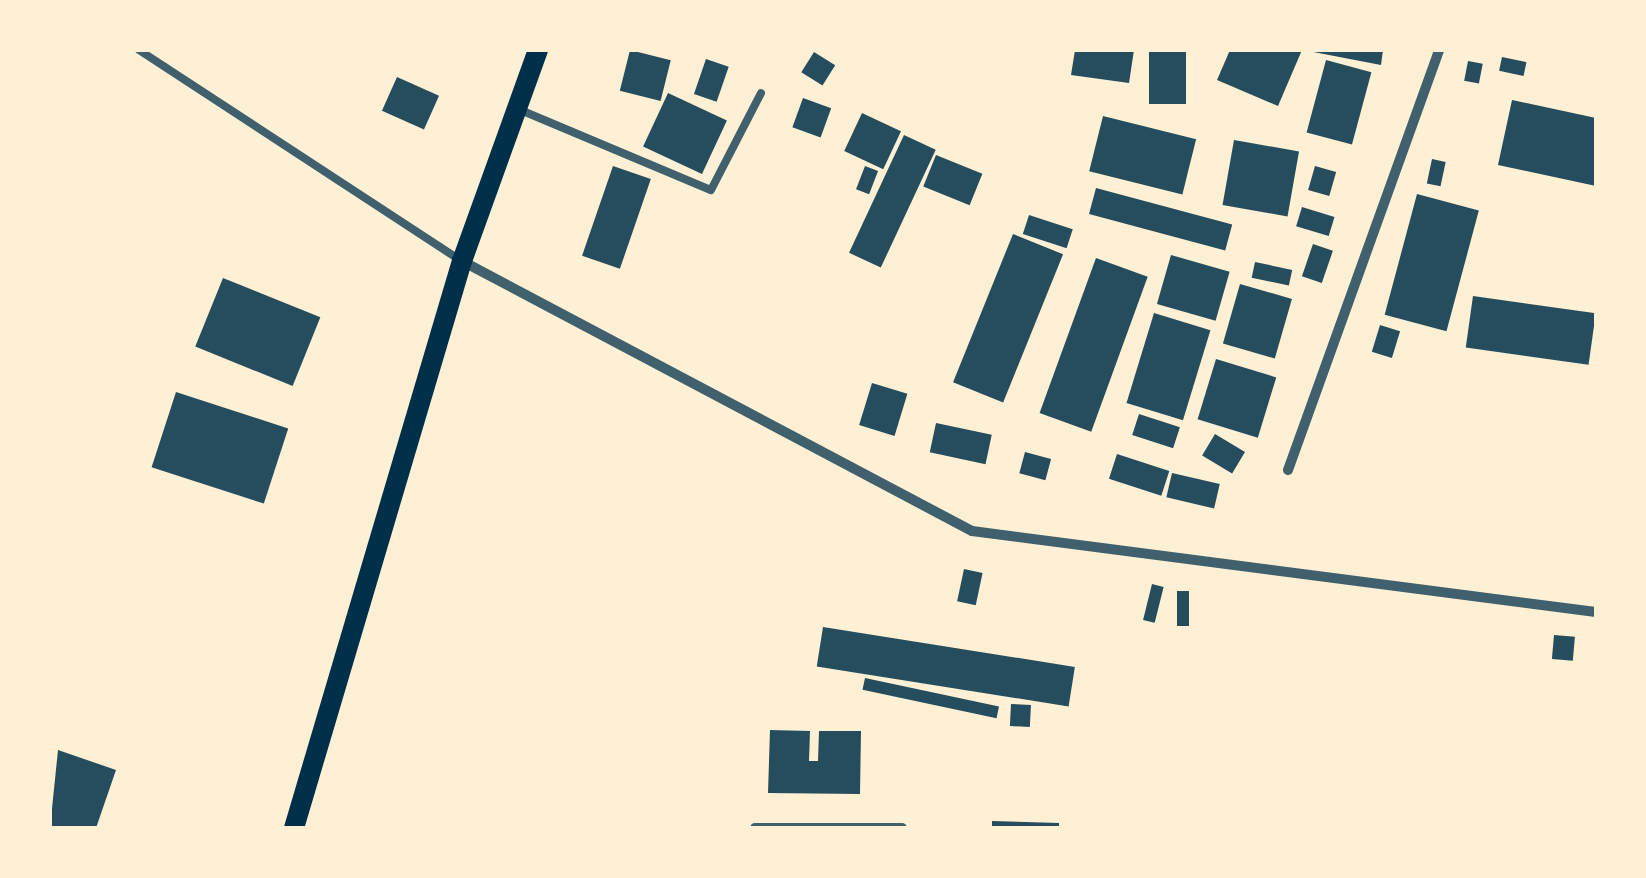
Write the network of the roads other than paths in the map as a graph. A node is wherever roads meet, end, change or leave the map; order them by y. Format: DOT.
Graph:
graph roads {
  1 [pos="139,50"];
  2 [pos="538,50"];
  3 [pos="1439,50"];
  4 [pos="761,94"];
  5 [pos="518,109"];
  6 [pos="462,261"];
  7 [pos="1288,470"];
  8 [pos="1596,612"];
  9 [pos="294,828"];
  10 [pos="755,828"];
  11 [pos="902,828"];
  1 -- 6 [label="lane"];
  2 -- 5 [label="main road"];
  3 -- 7 [label="street"];
  4 -- 5 [label="lane"];
  5 -- 6 [label="main road"];
  6 -- 8 [label="street"];
  6 -- 9 [label="main road"];
  10 -- 11 [label="street"];
}
